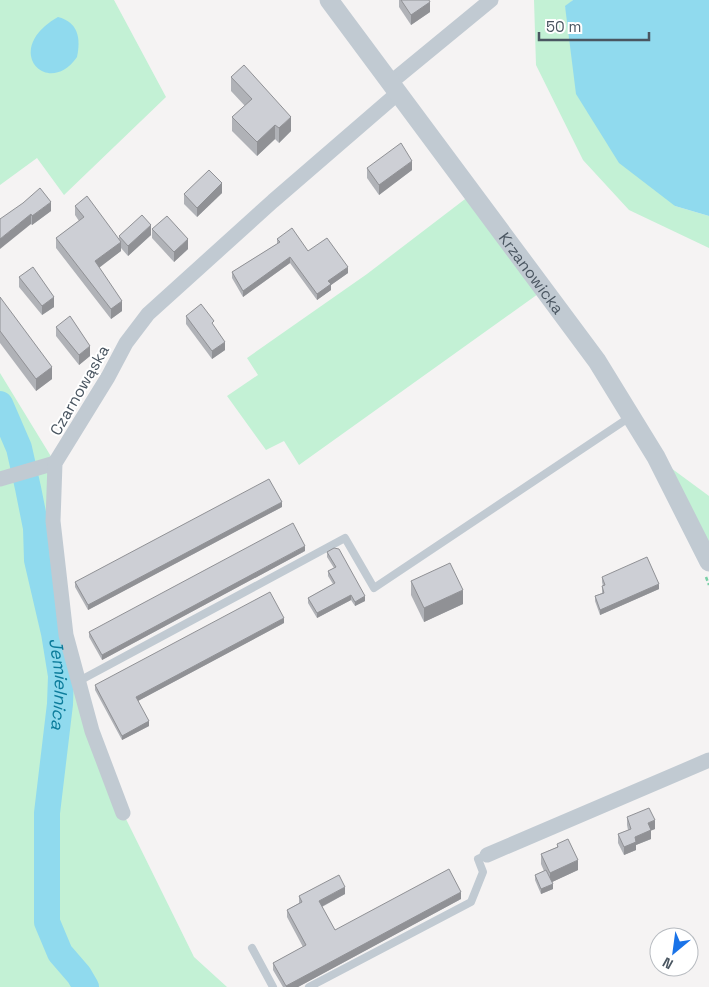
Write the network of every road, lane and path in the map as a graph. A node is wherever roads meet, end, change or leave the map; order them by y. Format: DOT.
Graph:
graph roads {
  1 [pos="329,0"];
  2 [pos="492,0"];
  3 [pos="394,88"];
  4 [pos="632,416"];
  5 [pos="56,463"];
  6 [pos="0,479"];
  7 [pos="709,562"];
  8 [pos="79,681"];
  9 [pos="709,760"];
  10 [pos="123,813"];
  11 [pos="487,855"];
  12 [pos="252,948"];
  13 [pos="273,987"];
  14 [pos="309,987"];
  1 -- 3 [label="street, Krzanowicka"];
  2 -- 3 [label="street, Czarnowąska"];
  3 -- 4 [label="street, Krzanowicka"];
  3 -- 5 [label="street, Czarnowąska"];
  4 -- 7 [label="street, Krzanowicka"];
  4 -- 8 [label="lane"];
  5 -- 6 [label="street"];
  5 -- 8 [label="street, Czarnowąska"];
  8 -- 10 [label="street, Czarnowąska"];
  9 -- 11 [label="street"];
  11 -- 14 [label="lane"];
  12 -- 13 [label="lane"];
}
